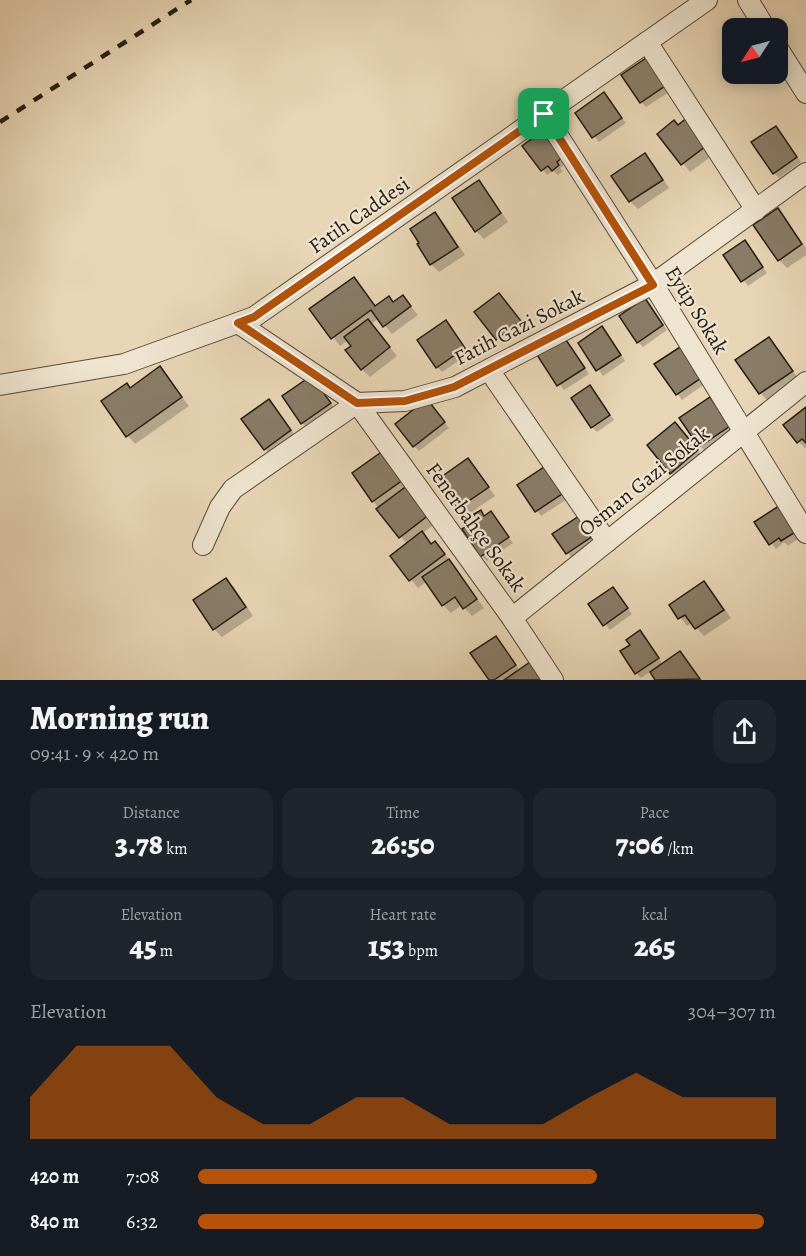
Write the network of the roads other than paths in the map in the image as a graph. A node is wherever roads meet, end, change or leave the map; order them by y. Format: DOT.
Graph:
graph roads {
  1 [pos="707,0"];
  2 [pos="748,0"];
  3 [pos="759,18"];
  4 [pos="647,42"];
  5 [pos="788,64"];
  6 [pos="806,93"];
  7 [pos="544,114"];
  8 [pos="806,173"];
  9 [pos="756,210"];
  10 [pos="653,285"];
  11 [pos="238,323"];
  12 [pos="489,370"];
  13 [pos="806,382"];
  14 [pos="0,385"];
  15 [pos="357,403"];
  16 [pos="744,432"];
  17 [pos="806,533"];
  18 [pos="607,542"];
  19 [pos="203,546"];
  20 [pos="512,618"];
  21 [pos="553,680"];
  1 -- 4 [label="street, Fatih Caddesi"];
  2 -- 3 [label="street"];
  4 -- 7 [label="street, Fatih Caddesi"];
  4 -- 9 [label="street"];
  5 -- 6 [label="street"];
  7 -- 10 [label="street, Eyüp Sokak"];
  7 -- 11 [label="street, Fatih Caddesi"];
  8 -- 9 [label="street, Fatih Gazi Sokak"];
  9 -- 10 [label="street, Fatih Gazi Sokak"];
  10 -- 12 [label="street, Fatih Gazi Sokak"];
  10 -- 16 [label="street, Eyüp Sokak"];
  11 -- 14 [label="street, Fatih Caddesi"];
  11 -- 15 [label="street"];
  12 -- 15 [label="street, Fatih Gazi Sokak"];
  12 -- 18 [label="street"];
  13 -- 16 [label="street, Osman Gazi Sokak"];
  15 -- 19 [label="street"];
  15 -- 20 [label="street, Fenerbahçe Sokak"];
  16 -- 17 [label="street, Eyüp Sokak"];
  16 -- 18 [label="street, Osman Gazi Sokak"];
  18 -- 20 [label="street, Osman Gazi Sokak"];
  20 -- 21 [label="street, Fenerbahçe Sokak"];
}
